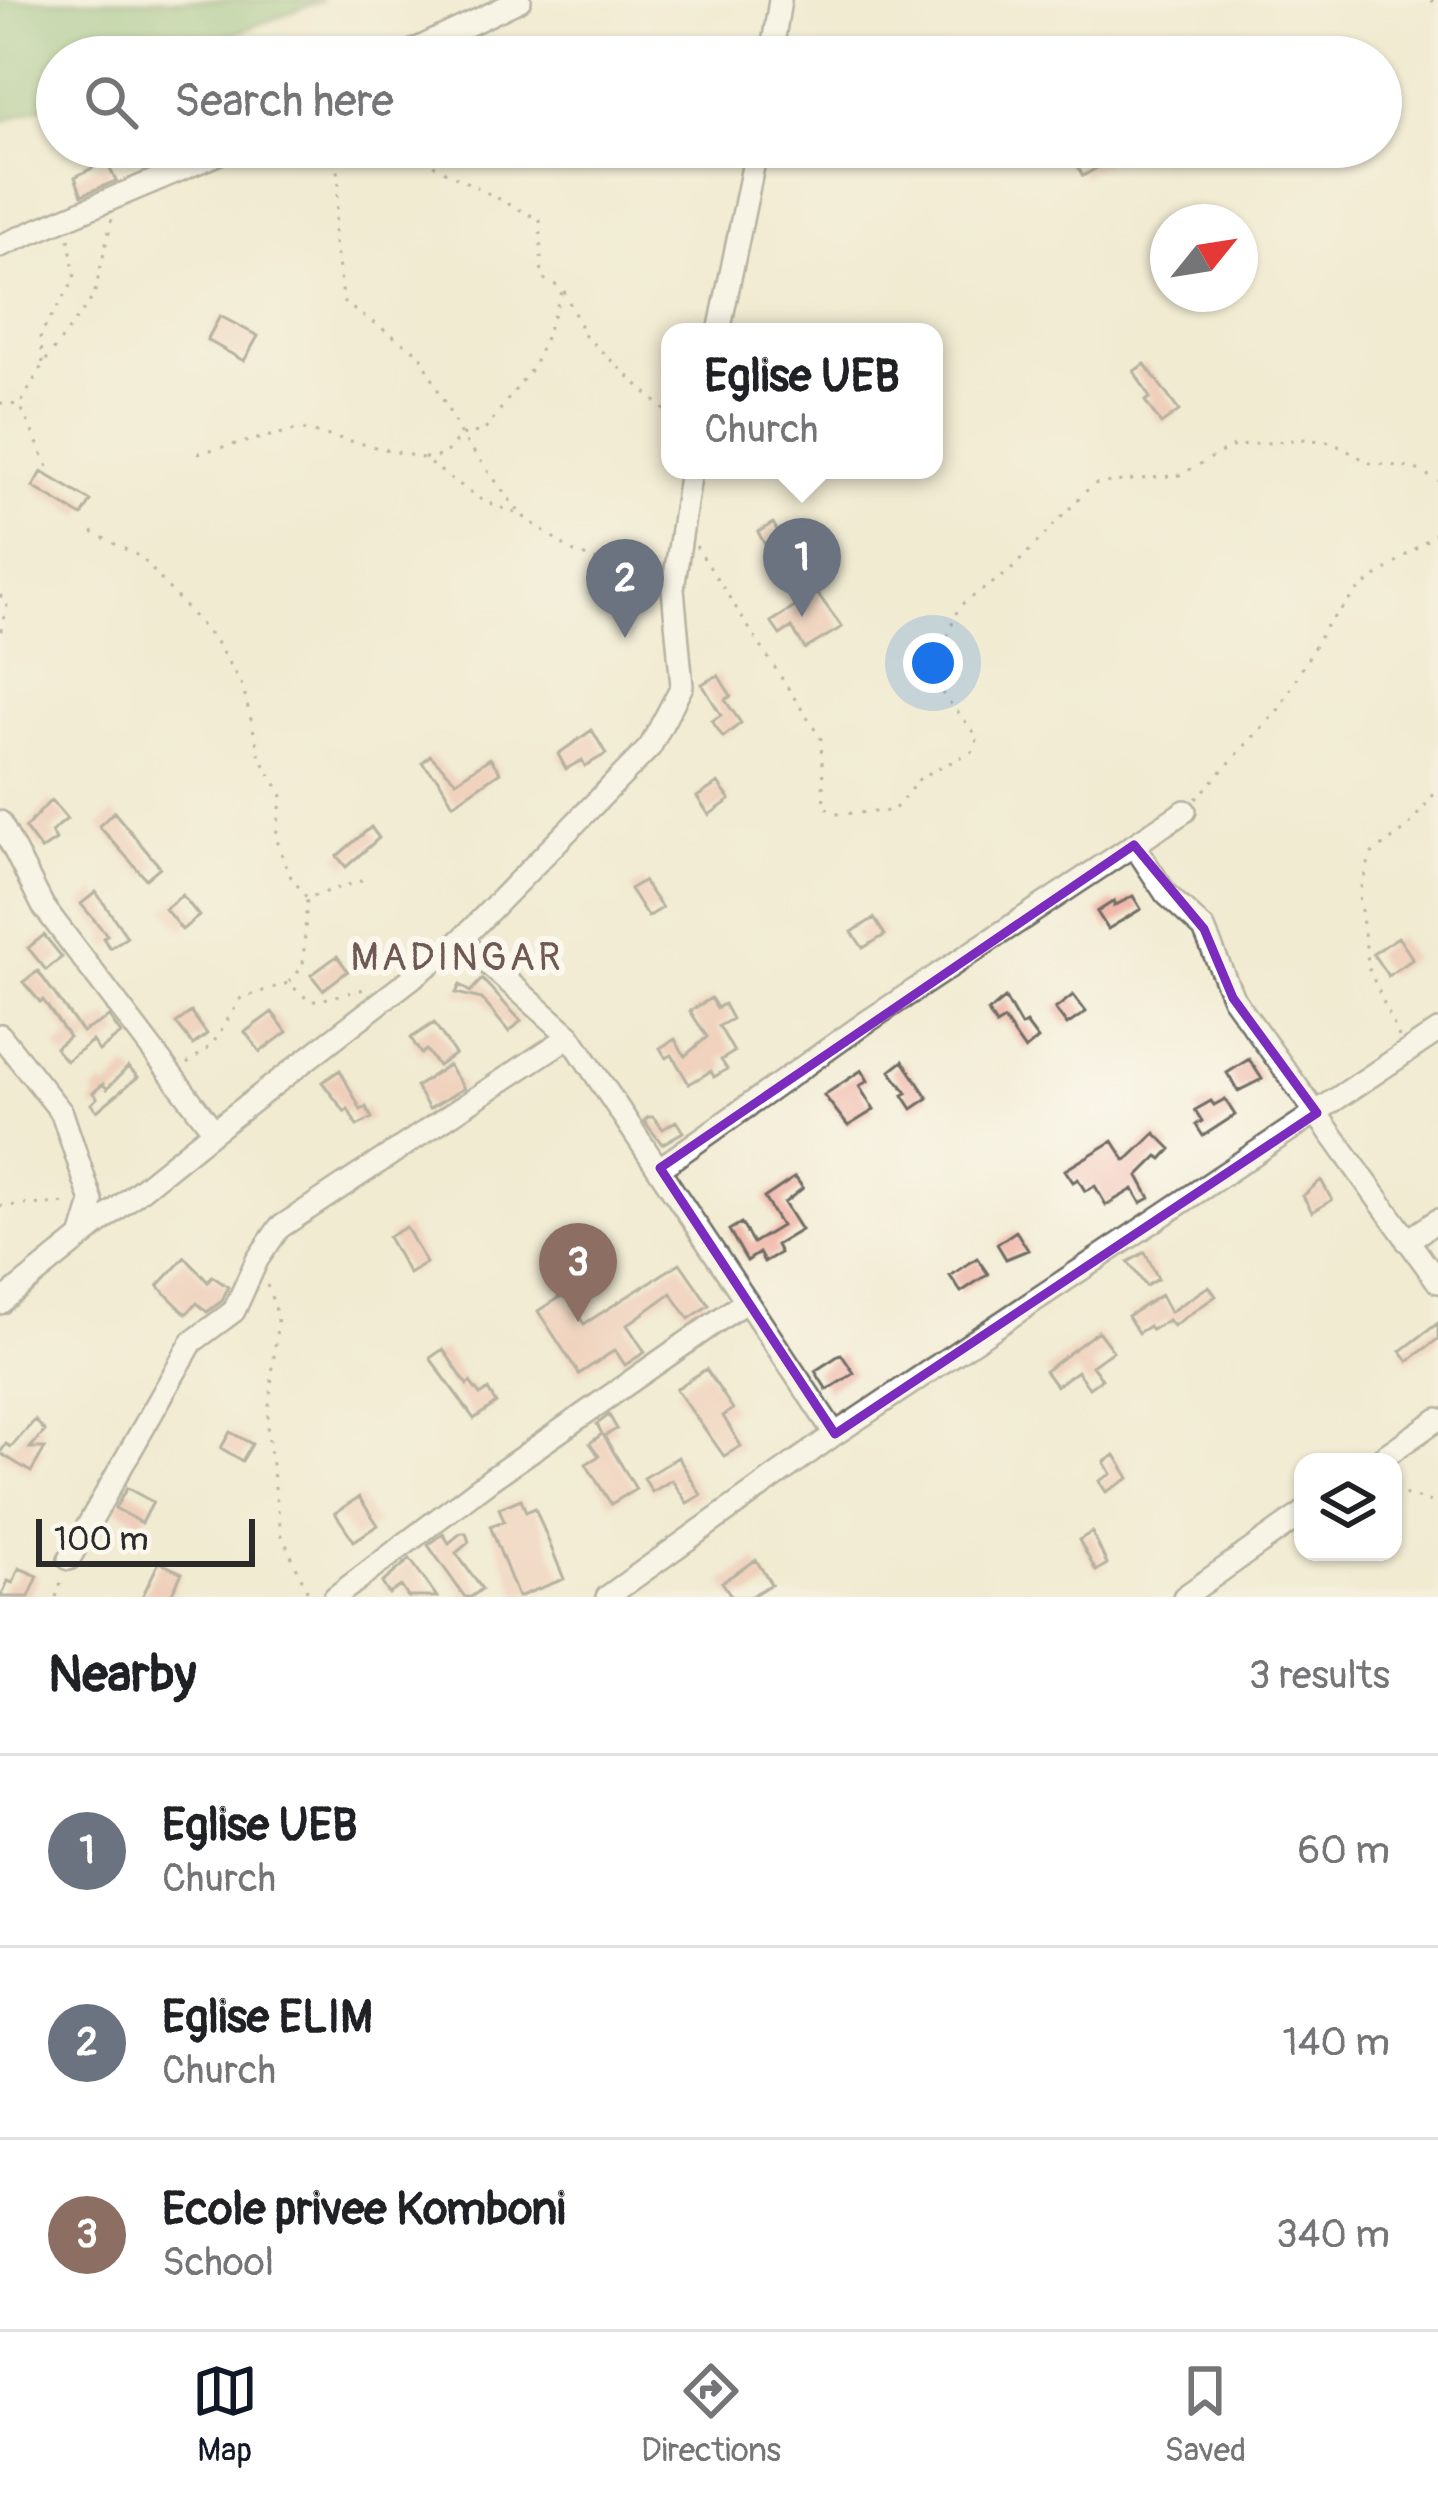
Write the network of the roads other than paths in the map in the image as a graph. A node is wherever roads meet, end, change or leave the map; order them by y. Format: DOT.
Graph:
graph roads {
  1 [pos="520,0"];
  2 [pos="780,0"];
  3 [pos="444,36"];
  4 [pos="774,36"];
  5 [pos="185,168"];
  6 [pos="753,168"];
  7 [pos="0,246"];
  8 [pos="720,323"];
  9 [pos="690,479"];
  10 [pos="1185,811"];
  11 [pos="0,822"];
  12 [pos="1134,844"];
  13 [pos="461,940"];
  14 [pos="1438,1031"];
  15 [pos="0,1035"];
  16 [pos="570,1036"];
  17 [pos="1317,1113"];
  18 [pos="214,1131"];
  19 [pos="660,1168"];
  20 [pos="1438,1220"];
  21 [pos="81,1238"];
  22 [pos="1407,1241"];
  23 [pos="1438,1282"];
  24 [pos="746,1301"];
  25 [pos="0,1303"];
  26 [pos="1438,1419"];
  27 [pos="836,1434"];
  28 [pos="1389,1453"];
  29 [pos="1294,1519"];
  30 [pos="70,1559"];
  31 [pos="335,1597"];
  32 [pos="607,1597"];
  33 [pos="1184,1597"];
  1 -- 3 [label="street"];
  2 -- 4 [label="street"];
  5 -- 7 [label="street"];
  6 -- 8 [label="street"];
  9 -- 13 [label="street"];
  10 -- 12 [label="street"];
  11 -- 18 [label="street"];
  12 -- 17 [label="street"];
  12 -- 19 [label="street"];
  13 -- 16 [label="street"];
  13 -- 18 [label="street"];
  14 -- 17 [label="street"];
  15 -- 21 [label="street"];
  16 -- 19 [label="street"];
  16 -- 30 [label="street"];
  17 -- 22 [label="street"];
  17 -- 27 [label="street"];
  18 -- 21 [label="street"];
  19 -- 24 [label="street"];
  20 -- 22 [label="street"];
  21 -- 25 [label="street"];
  22 -- 23 [label="street"];
  24 -- 27 [label="street"];
  24 -- 31 [label="street"];
  26 -- 28 [label="street"];
  27 -- 32 [label="street"];
  29 -- 33 [label="street"];
}
